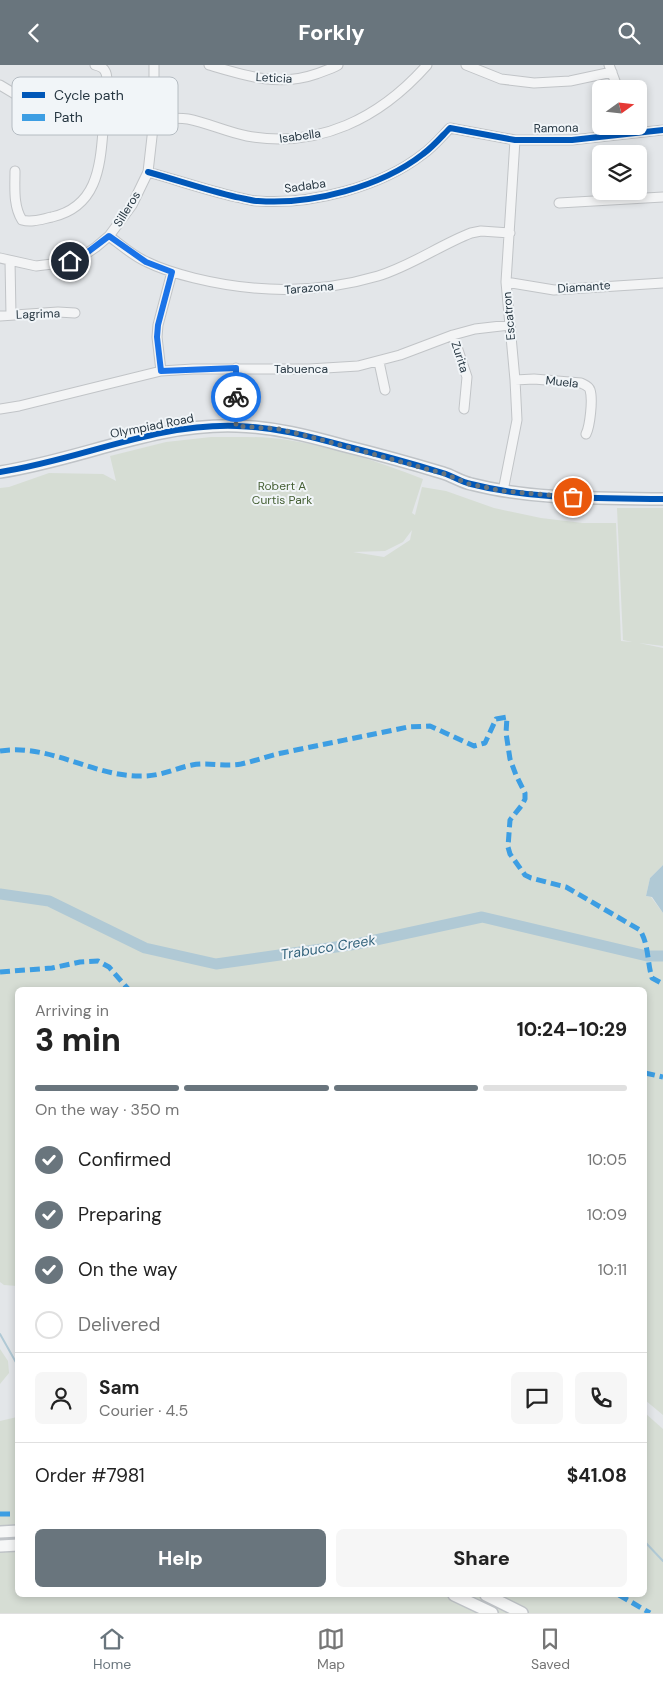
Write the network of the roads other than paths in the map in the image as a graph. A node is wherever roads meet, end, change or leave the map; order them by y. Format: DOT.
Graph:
graph roads {
  1 [pos="95,65"];
  2 [pos="209,65"];
  3 [pos="338,65"];
  4 [pos="427,65"];
  5 [pos="466,65"];
  6 [pos="611,69"];
  7 [pos="106,77"];
  8 [pos="0,85"];
  9 [pos="12,92"];
  10 [pos="178,119"];
  11 [pos="450,128"];
  12 [pos="648,130"];
  13 [pos="663,130"];
  14 [pos="103,135"];
  15 [pos="152,135"];
  16 [pos="602,135"];
  17 [pos="515,140"];
  18 [pos="15,171"];
  19 [pos="148,172"];
  20 [pos="663,197"];
  21 [pos="559,203"];
  22 [pos="510,233"];
  23 [pos="109,236"];
  24 [pos="0,258"];
  25 [pos="10,261"];
  26 [pos="172,272"];
  27 [pos="506,282"];
  28 [pos="663,283"];
  29 [pos="75,313"];
  30 [pos="11,315"];
  31 [pos="0,316"];
  32 [pos="510,325"];
  33 [pos="453,335"];
  34 [pos="379,362"];
  35 [pos="236,368"];
  36 [pos="161,371"];
  37 [pos="515,380"];
  38 [pos="385,390"];
  39 [pos="0,409"];
  40 [pos="464,409"];
  41 [pos="236,426"];
  42 [pos="586,434"];
  43 [pos="0,471"];
  44 [pos="503,491"];
  45 [pos="663,499"];
  46 [pos="15,1531"];
  47 [pos="0,1532"];
  48 [pos="15,1545"];
  49 [pos="0,1546"];
  50 [pos="458,1597"];
  51 [pos="490,1597"];
  52 [pos="492,1613"];
  53 [pos="522,1613"];
  1 -- 7 [label="street"];
  2 -- 3 [label="street, Leticia"];
  4 -- 10 [label="street, Isabella"];
  5 -- 6 [label="street"];
  8 -- 9 [label="street"];
  11 -- 17 [label="street, Ramona"];
  11 -- 19 [label="street, Sadaba"];
  12 -- 13 [label="street, Ramona"];
  14 -- 18 [label="street"];
  15 -- 19 [label="street, Silleros"];
  16 -- 17 [label="street, Ramona"];
  17 -- 22 [label="street, Escatron"];
  19 -- 23 [label="street, Silleros"];
  20 -- 21 [label="street"];
  22 -- 26 [label="street, Tarazona"];
  22 -- 27 [label="street, Escatron"];
  23 -- 25 [label="street, Silleros"];
  23 -- 26 [label="street, Tarazona"];
  24 -- 25 [label="street, Silleros"];
  25 -- 30 [label="street"];
  26 -- 36 [label="street"];
  27 -- 28 [label="street, Diamante"];
  27 -- 32 [label="street, Escatron"];
  29 -- 30 [label="street, Lagrima"];
  30 -- 31 [label="street, Lagrima"];
  32 -- 33 [label="street, Tabuenca"];
  32 -- 37 [label="street, Escatron"];
  33 -- 34 [label="street, Tabuenca"];
  33 -- 40 [label="street, Zurita"];
  34 -- 35 [label="street, Tabuenca"];
  34 -- 38 [label="street"];
  35 -- 36 [label="street, Tabuenca"];
  35 -- 41 [label="street"];
  36 -- 39 [label="street, Tabuenca"];
  37 -- 42 [label="street, Muela"];
  37 -- 44 [label="street, Escatron"];
  41 -- 43 [label="main road, Olympiad Road"];
  41 -- 44 [label="main road, Olympiad Road"];
  44 -- 45 [label="main road, Olympiad Road"];
  46 -- 47 [label="main road"];
  48 -- 49 [label="main road"];
  50 -- 52 [label="main road"];
  51 -- 53 [label="main road"];
}
